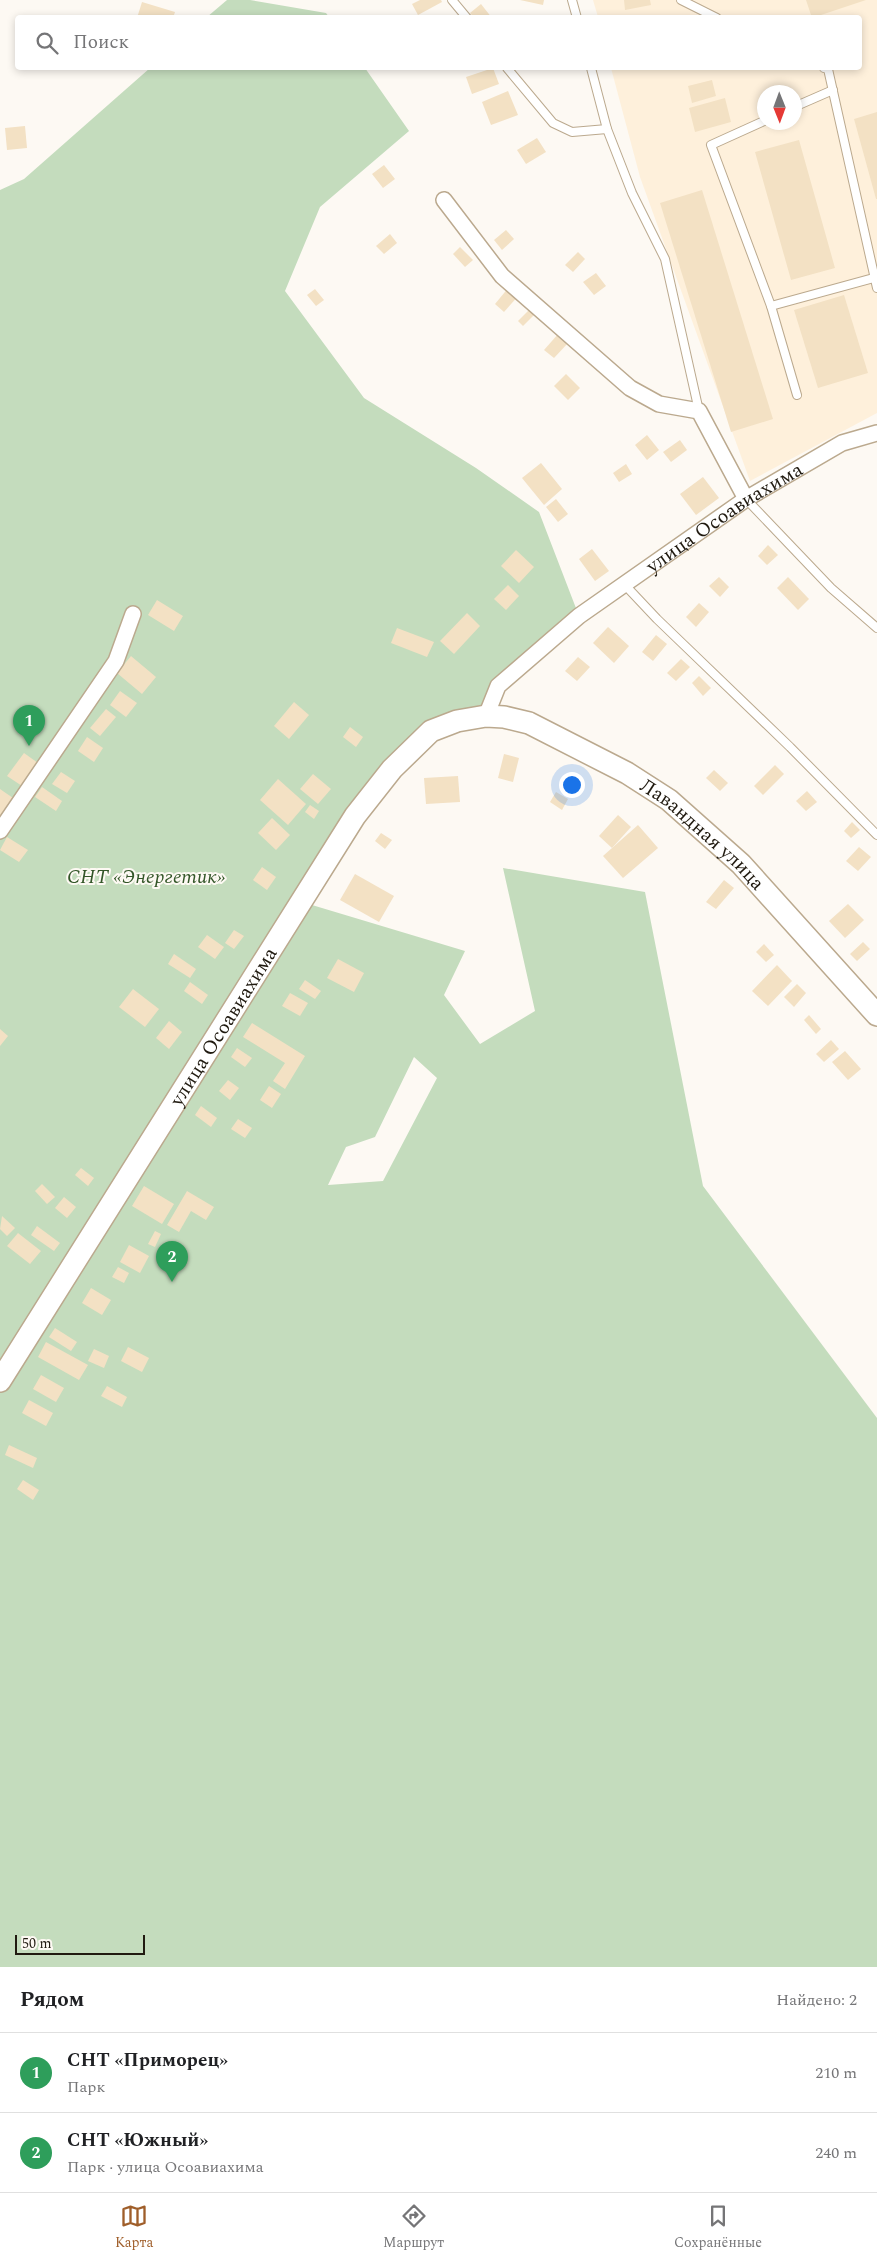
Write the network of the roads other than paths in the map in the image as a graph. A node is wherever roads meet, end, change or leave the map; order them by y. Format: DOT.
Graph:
graph roads {
  1 [pos="452,0"];
  2 [pos="572,0"];
  3 [pos="681,0"];
  4 [pos="464,15"];
  5 [pos="576,15"];
  6 [pos="711,15"];
  7 [pos="509,70"];
  8 [pos="591,70"];
  9 [pos="828,70"];
  10 [pos="833,90"];
  11 [pos="802,104"];
  12 [pos="757,124"];
  13 [pos="607,129"];
  14 [pos="444,200"];
  15 [pos="876,277"];
  16 [pos="877,288"];
  17 [pos="772,306"];
  18 [pos="797,395"];
  19 [pos="699,411"];
  20 [pos="877,432"];
  21 [pos="746,500"];
  22 [pos="624,584"];
  23 [pos="132,614"];
  24 [pos="877,628"];
  25 [pos="486,716"];
  26 [pos="0,831"];
  27 [pos="877,834"];
  28 [pos="877,1015"];
  29 [pos="0,1381"];
  1 -- 4 [label="lane"];
  2 -- 5 [label="lane"];
  3 -- 6 [label="lane"];
  7 -- 13 [label="lane"];
  8 -- 13 [label="lane"];
  9 -- 10 [label="lane"];
  10 -- 11 [label="lane"];
  10 -- 15 [label="lane"];
  12 -- 17 [label="lane"];
  13 -- 19 [label="lane"];
  14 -- 19 [label="street"];
  15 -- 16 [label="lane"];
  15 -- 17 [label="lane"];
  17 -- 18 [label="lane"];
  19 -- 21 [label="street"];
  20 -- 21 [label="street, улица Осоавиахима"];
  21 -- 22 [label="street, улица Осоавиахима"];
  21 -- 24 [label="lane"];
  22 -- 25 [label="street, улица Осоавиахима"];
  22 -- 27 [label="lane"];
  23 -- 26 [label="street"];
  25 -- 28 [label="street, Лавандная улица"];
  25 -- 29 [label="street, улица Осоавиахима"];
}
